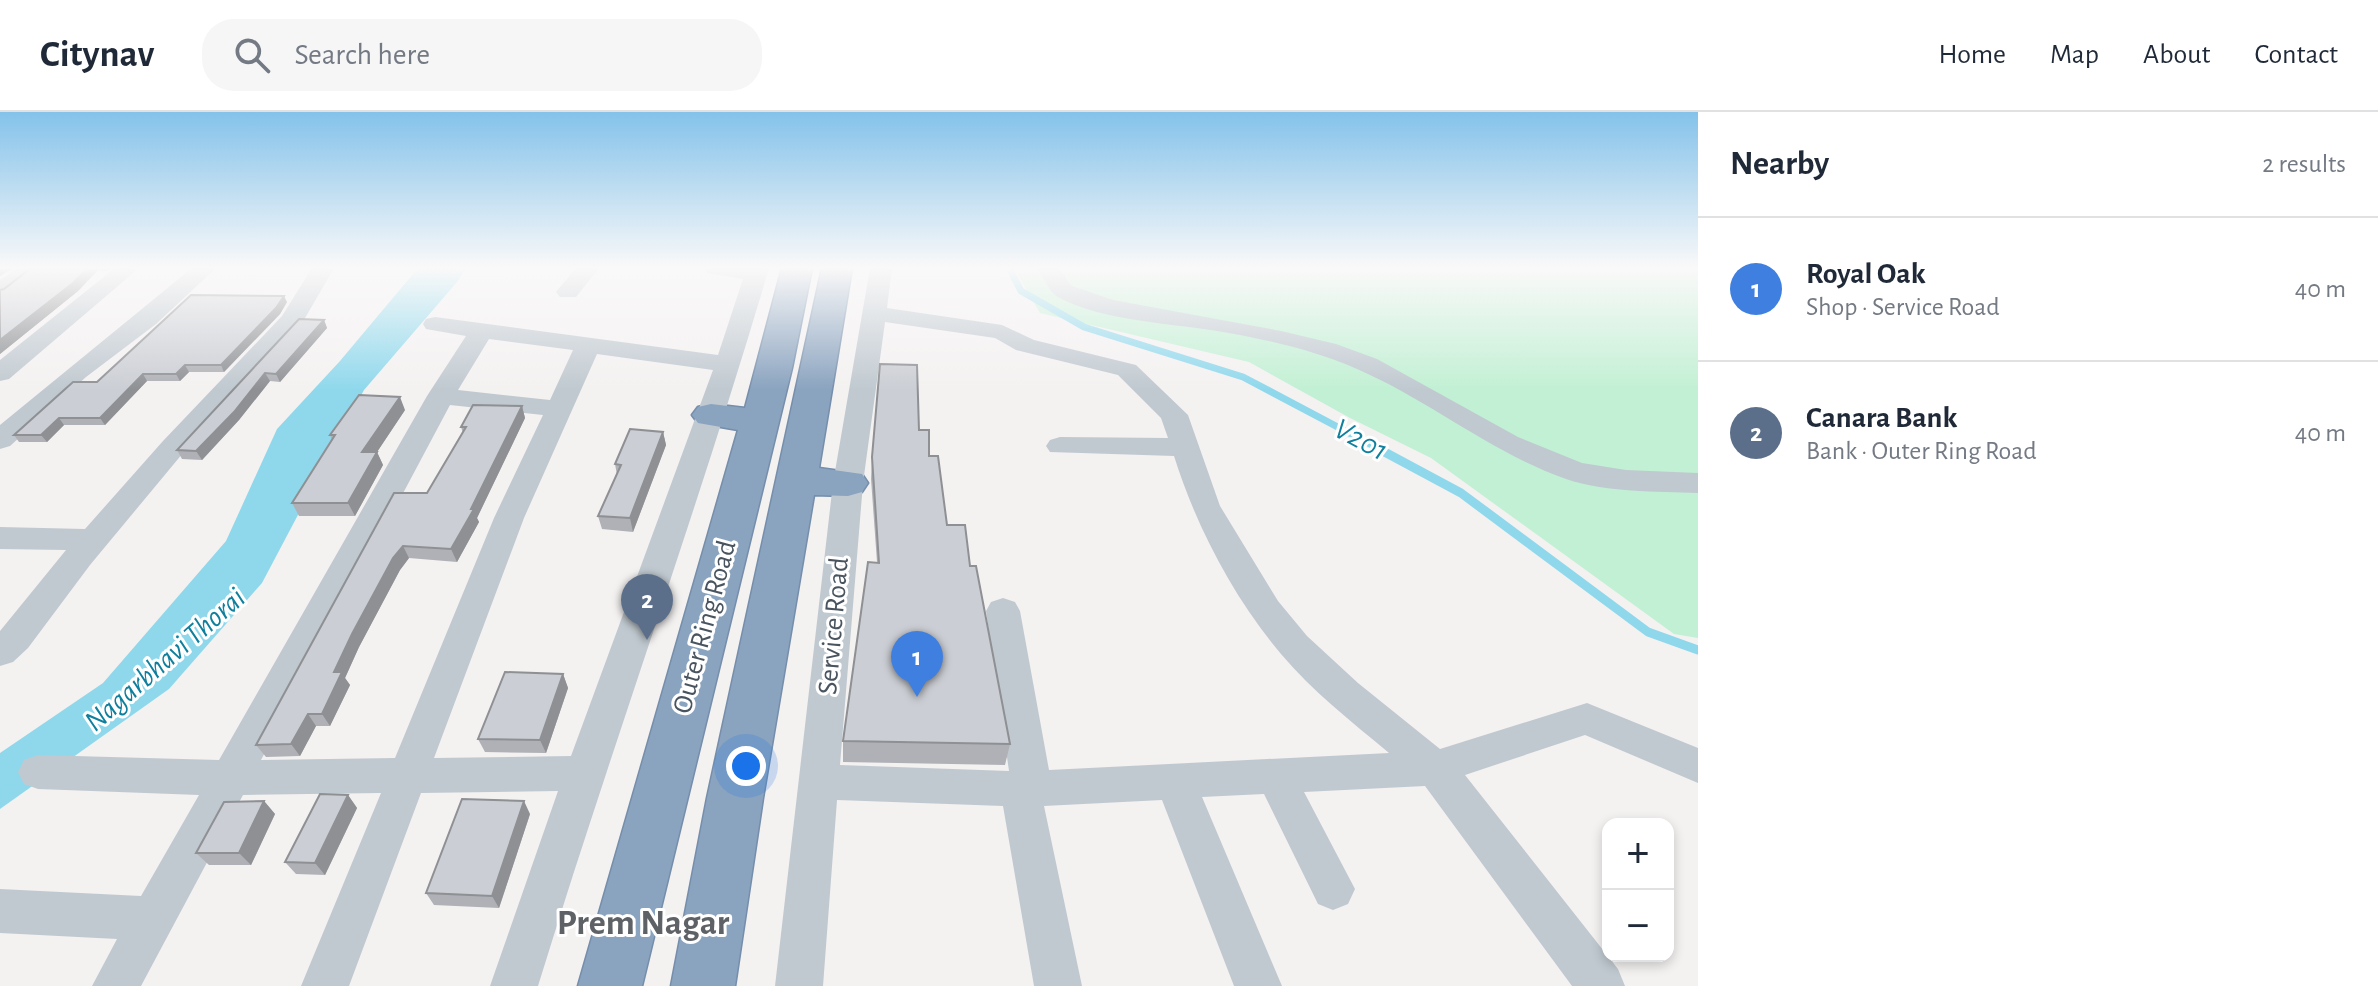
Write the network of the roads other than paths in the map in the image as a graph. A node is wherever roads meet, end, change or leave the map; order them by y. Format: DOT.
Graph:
graph roads {
  1 [pos="78,309"];
  2 [pos="159,309"];
  3 [pos="299,309"];
  4 [pos="753,309"];
  5 [pos="767,309"];
  6 [pos="829,309"];
  7 [pos="877,309"];
  8 [pos="1122,309"];
  9 [pos="876,314"];
  10 [pos="435,324"];
  11 [pos="482,330"];
  12 [pos="589,344"];
  13 [pos="728,364"];
  14 [pos="0,373"];
  15 [pos="440,396"];
  16 [pos="559,409"];
  17 [pos="711,415"];
  18 [pos="760,421"];
  19 [pos="0,440"];
  20 [pos="1060,446"];
  21 [pos="1185,447"];
  22 [pos="795,481"];
  23 [pos="848,483"];
  24 [pos="1698,483"];
  25 [pos="0,538"];
  26 [pos="94,540"];
  27 [pos="1003,611"];
  28 [pos="0,652"];
  29 [pos="1698,766"];
  30 [pos="1435,768"];
  31 [pos="38,772"];
  32 [pos="584,773"];
  33 [pos="407,774"];
  34 [pos="1274,774"];
  35 [pos="233,778"];
  36 [pos="1175,781"];
  37 [pos="820,782"];
  38 [pos="1026,788"];
  39 [pos="1333,889"];
  40 [pos="0,911"];
  41 [pos="154,919"];
  42 [pos="116,986"];
  43 [pos="325,986"];
  44 [pos="514,986"];
  45 [pos="610,986"];
  46 [pos="703,986"];
  47 [pos="799,986"];
  48 [pos="1058,986"];
  49 [pos="1258,986"];
  50 [pos="1601,986"];
  1 -- 14 [label="street"];
  2 -- 19 [label="street"];
  3 -- 26 [label="street"];
  4 -- 13 [label="street"];
  5 -- 18 [label="highway, Outer Ring Road"];
  6 -- 22 [label="highway, Outer Ring Road"];
  7 -- 9 [label="street, Service Road"];
  8 -- 24 [label="street"];
  9 -- 21 [label="street"];
  9 -- 23 [label="street, Service Road"];
  10 -- 11 [label="street"];
  11 -- 12 [label="street"];
  11 -- 15 [label="street"];
  12 -- 13 [label="street"];
  12 -- 16 [label="street"];
  13 -- 17 [label="street"];
  15 -- 16 [label="street"];
  15 -- 35 [label="street"];
  16 -- 33 [label="street"];
  17 -- 18 [label="highway"];
  17 -- 32 [label="street"];
  18 -- 45 [label="highway, Outer Ring Road"];
  20 -- 21 [label="street"];
  21 -- 30 [label="street"];
  22 -- 23 [label="highway"];
  22 -- 46 [label="highway, Outer Ring Road"];
  23 -- 37 [label="street, Service Road"];
  25 -- 26 [label="street"];
  26 -- 28 [label="street"];
  27 -- 38 [label="street"];
  29 -- 30 [label="street"];
  30 -- 34 [label="street"];
  30 -- 50 [label="street"];
  31 -- 35 [label="street"];
  32 -- 33 [label="street"];
  32 -- 44 [label="street"];
  33 -- 35 [label="street"];
  33 -- 43 [label="street"];
  34 -- 36 [label="street"];
  34 -- 39 [label="street"];
  35 -- 41 [label="street"];
  36 -- 38 [label="street"];
  36 -- 49 [label="street"];
  37 -- 38 [label="street"];
  37 -- 47 [label="street, Service Road"];
  38 -- 48 [label="street"];
  40 -- 41 [label="street"];
  41 -- 42 [label="street"];
}
